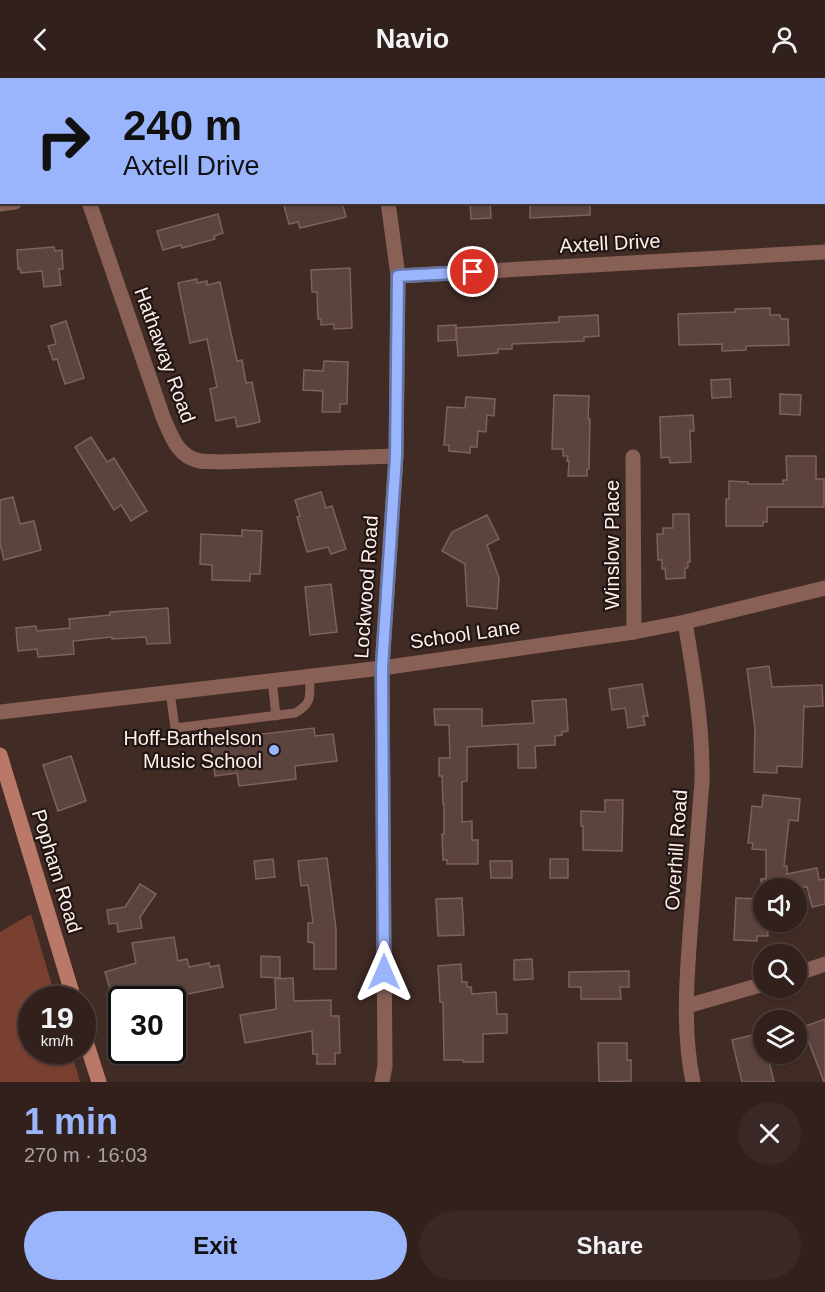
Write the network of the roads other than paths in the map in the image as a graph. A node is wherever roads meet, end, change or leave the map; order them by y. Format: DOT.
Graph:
graph roads {
  1 [pos="90,204"];
  2 [pos="388,204"];
  3 [pos="825,252"];
  4 [pos="398,276"];
  5 [pos="396,456"];
  6 [pos="633,458"];
  7 [pos="825,588"];
  8 [pos="685,622"];
  9 [pos="634,632"];
  10 [pos="382,668"];
  11 [pos="310,676"];
  12 [pos="272,680"];
  13 [pos="170,692"];
  14 [pos="0,712"];
  15 [pos="276,716"];
  16 [pos="0,755"];
  17 [pos="825,964"];
  18 [pos="807,970"];
  19 [pos="70,986"];
  20 [pos="753,987"];
  21 [pos="687,1006"];
  22 [pos="93,1064"];
  23 [pos="99,1082"];
  24 [pos="382,1082"];
  25 [pos="693,1082"];
  1 -- 5 [label="street, Hathaway Road"];
  2 -- 4 [label="street, Lockwood Road"];
  3 -- 4 [label="street, Axtell Drive"];
  4 -- 5 [label="street, Lockwood Road"];
  5 -- 10 [label="street, Lockwood Road"];
  6 -- 9 [label="street, Winslow Place"];
  7 -- 8 [label="street, School Lane"];
  8 -- 9 [label="street, School Lane"];
  8 -- 21 [label="street, Overhill Road"];
  9 -- 10 [label="street, School Lane"];
  10 -- 11 [label="street, School Lane"];
  10 -- 24 [label="street, Lockwood Road"];
  11 -- 12 [label="street, School Lane"];
  11 -- 15 [label="lane"];
  12 -- 13 [label="street, School Lane"];
  12 -- 15 [label="lane"];
  13 -- 14 [label="street, School Lane"];
  13 -- 15 [label="lane"];
  16 -- 19 [label="main road, Popham Road"];
  17 -- 18 [label="street"];
  20 -- 21 [label="street"];
  21 -- 25 [label="street, Overhill Road"];
  22 -- 23 [label="main road"];
}
